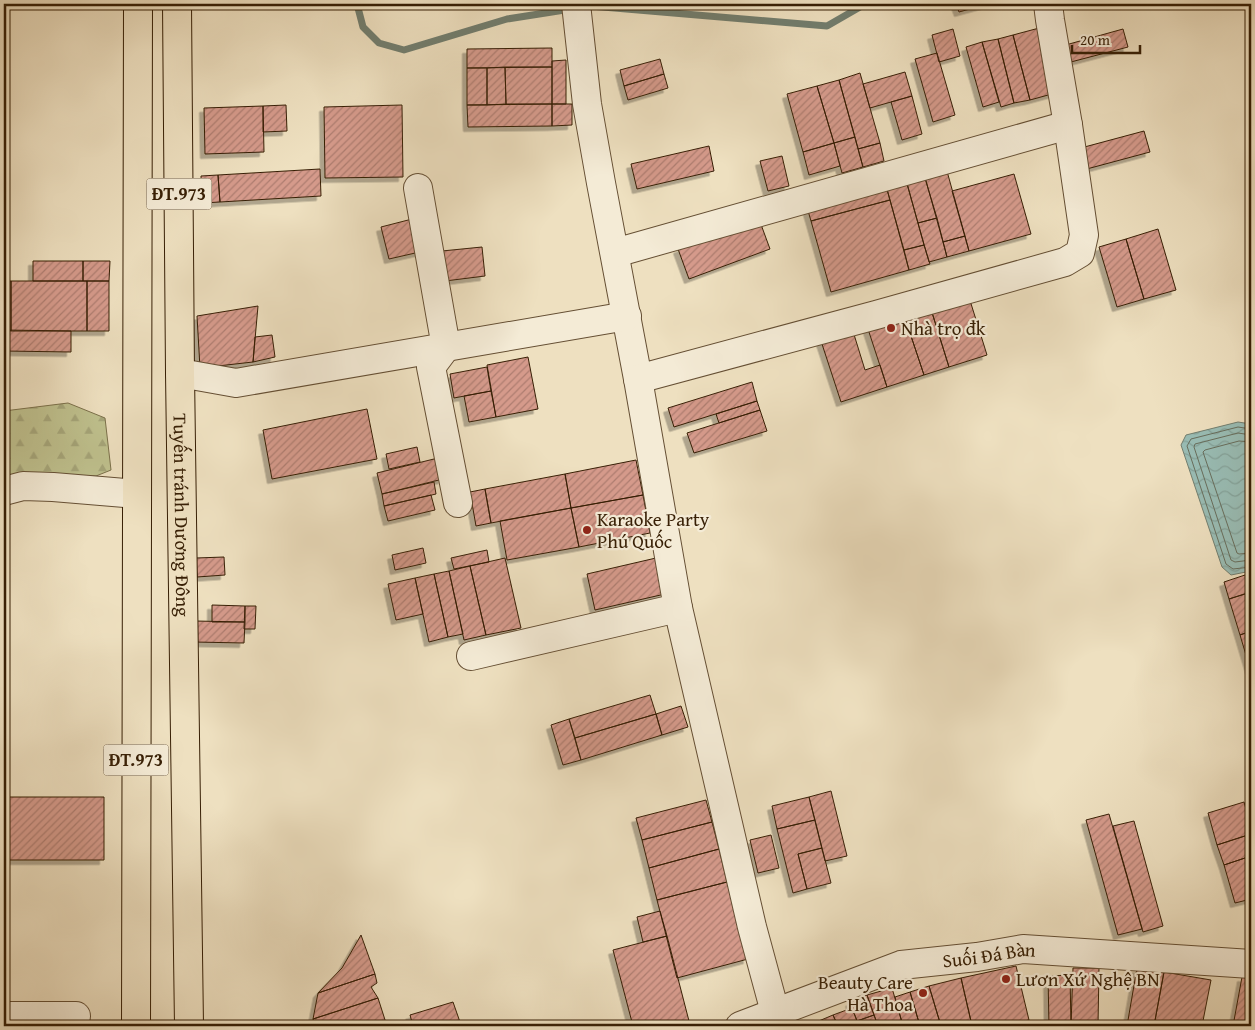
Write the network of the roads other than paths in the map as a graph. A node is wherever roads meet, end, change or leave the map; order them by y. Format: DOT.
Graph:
graph roads {
  1 [pos="1048,4"];
  2 [pos="177,9"];
  3 [pos="138,10"];
  4 [pos="577,14"];
  5 [pos="1068,125"];
  6 [pos="418,188"];
  7 [pos="615,253"];
  8 [pos="627,316"];
  9 [pos="446,347"];
  10 [pos="180,373"];
  11 [pos="638,379"];
  12 [pos="4,491"];
  13 [pos="137,494"];
  14 [pos="458,503"];
  15 [pos="678,608"];
  16 [pos="471,656"];
  17 [pos="1251,964"];
  18 [pos="775,1012"];
  19 [pos="4,1016"];
  20 [pos="76,1016"];
  21 [pos="136,1026"];
  22 [pos="189,1026"];
  23 [pos="740,1026"];
  1 -- 5 [label="street"];
  2 -- 10 [label="main road, Tuyến tránh Dương Đông / ĐT.973"];
  3 -- 13 [label="main road, ĐT.973"];
  4 -- 7 [label="street"];
  5 -- 7 [label="street"];
  5 -- 11 [label="street"];
  6 -- 9 [label="street"];
  7 -- 8 [label="street"];
  8 -- 9 [label="street"];
  8 -- 11 [label="street"];
  9 -- 10 [label="street"];
  9 -- 14 [label="street"];
  10 -- 22 [label="main road, Tuyến tránh Dương Đông / ĐT.973"];
  11 -- 15 [label="street"];
  12 -- 13 [label="street"];
  13 -- 21 [label="main road, ĐT.973"];
  15 -- 16 [label="street"];
  15 -- 18 [label="street"];
  17 -- 18 [label="street, Suối Đá Bàn"];
  18 -- 23 [label="street, Suối Đá Bàn"];
  19 -- 20 [label="street"];
}
